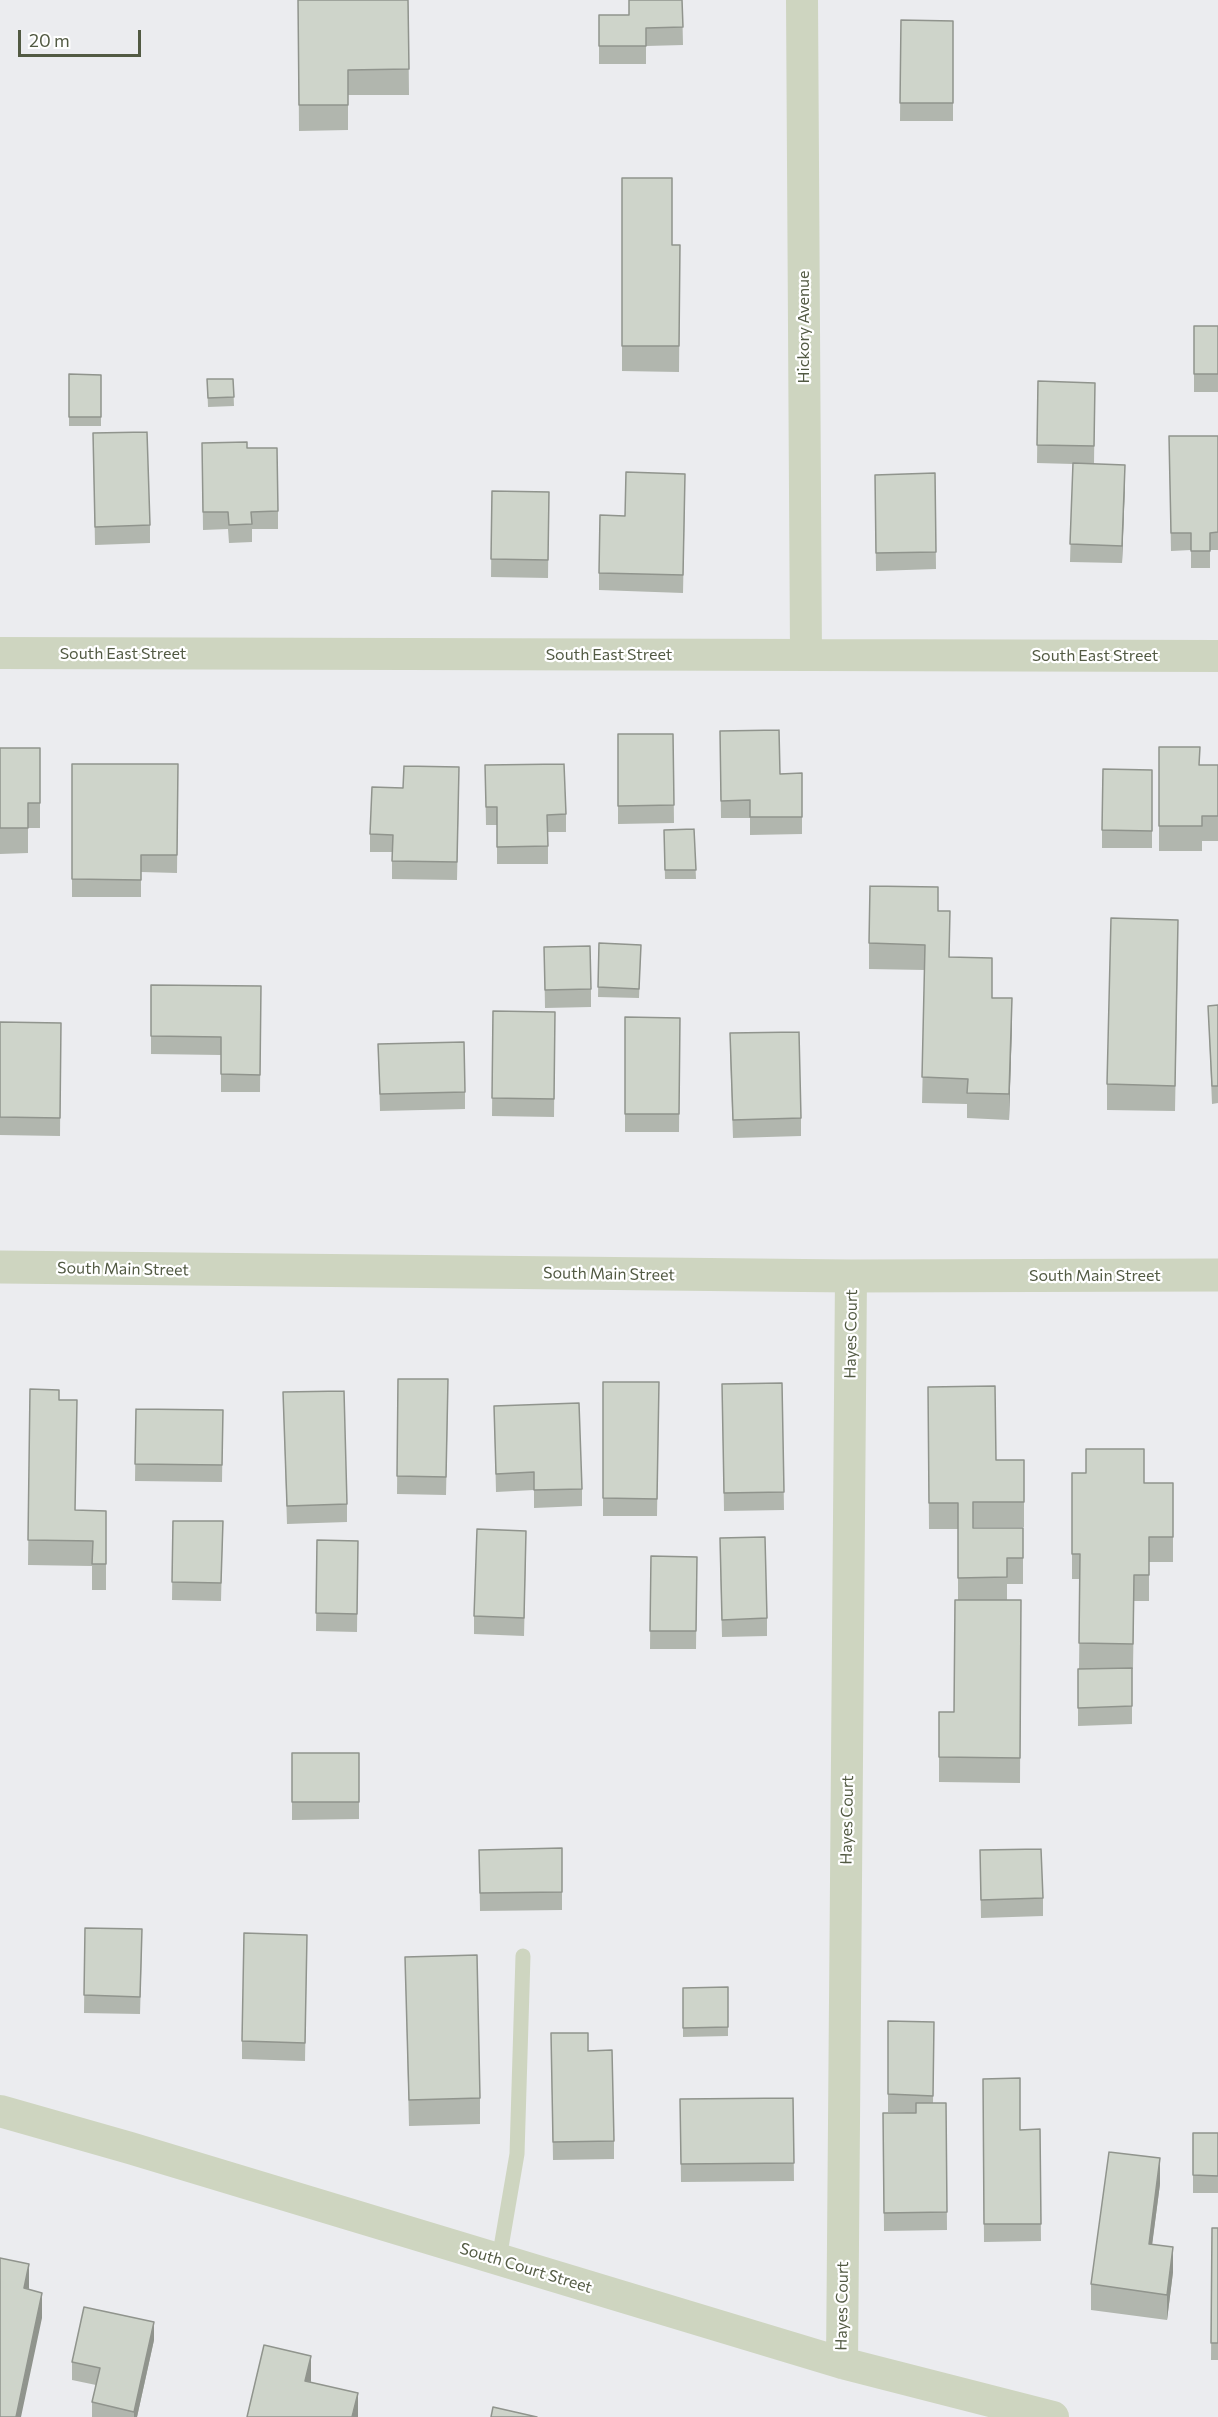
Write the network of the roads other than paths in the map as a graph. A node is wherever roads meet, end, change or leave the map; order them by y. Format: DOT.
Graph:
graph roads {
  1 [pos="802,0"];
  2 [pos="0,653"];
  3 [pos="806,655"];
  4 [pos="1218,656"];
  5 [pos="0,1268"];
  6 [pos="1218,1275"];
  7 [pos="851,1276"];
  8 [pos="523,1956"];
  9 [pos="0,2111"];
  10 [pos="499,2259"];
  11 [pos="842,2363"];
  12 [pos="1053,2417"];
  1 -- 3 [label="street, Hickory Avenue"];
  2 -- 3 [label="street, South East Street"];
  3 -- 4 [label="street, South East Street"];
  5 -- 7 [label="street, South Main Street"];
  6 -- 7 [label="street, South Main Street"];
  7 -- 11 [label="street, Hayes Court"];
  8 -- 10 [label="lane"];
  9 -- 10 [label="street, South Court Street"];
  10 -- 11 [label="street, South Court Street"];
  11 -- 12 [label="street, South Court Street"];
}
